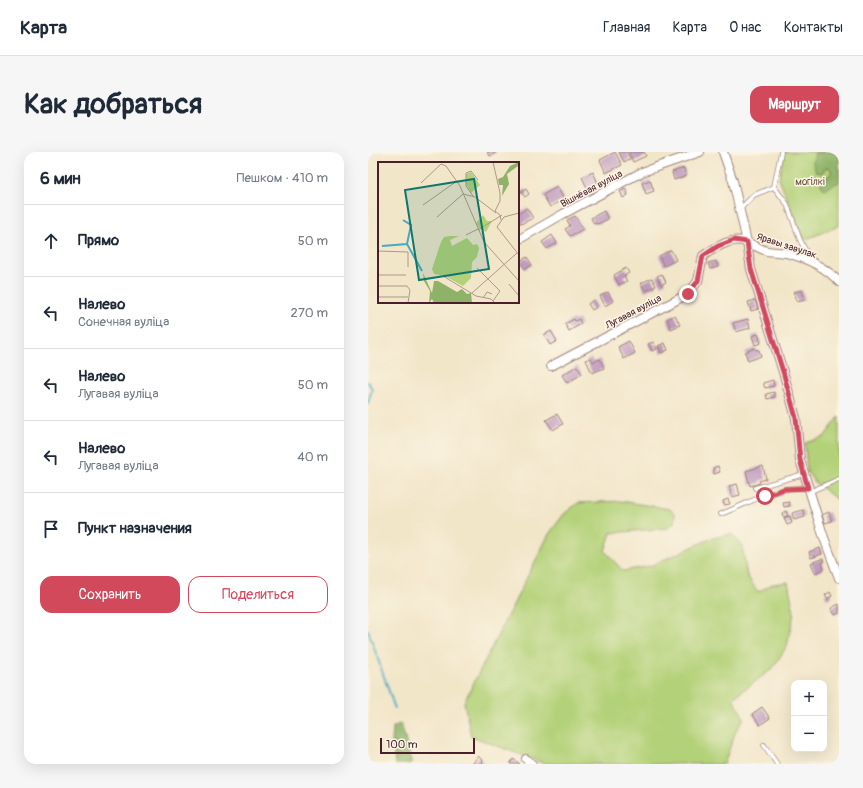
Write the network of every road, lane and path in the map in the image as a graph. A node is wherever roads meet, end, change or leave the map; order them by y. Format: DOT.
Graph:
graph roads {
  1 [pos="700,152"];
  2 [pos="723,152"];
  3 [pos="781,152"];
  4 [pos="774,187"];
  5 [pos="740,210"];
  6 [pos="519,239"];
  7 [pos="747,242"];
  8 [pos="811,262"];
  9 [pos="839,282"];
  10 [pos="551,366"];
  11 [pos="804,474"];
  12 [pos="839,479"];
  13 [pos="755,488"];
  14 [pos="809,490"];
  15 [pos="721,514"];
  16 [pos="839,578"];
  17 [pos="764,745"];
  18 [pos="777,764"];
  1 -- 6 [label="street, Вішнёвая вуліца"];
  2 -- 5 [label="street"];
  3 -- 4 [label="lane"];
  4 -- 5 [label="lane"];
  4 -- 8 [label="lane"];
  5 -- 7 [label="street"];
  7 -- 8 [label="street, Яравы завулак"];
  7 -- 10 [label="street, Лугавая вуліца"];
  7 -- 11 [label="street"];
  8 -- 9 [label="street, Яравы завулак"];
  11 -- 13 [label="lane"];
  11 -- 14 [label="street"];
  12 -- 14 [label="lane"];
  14 -- 15 [label="lane"];
  14 -- 16 [label="street"];
  17 -- 18 [label="lane"];
}
